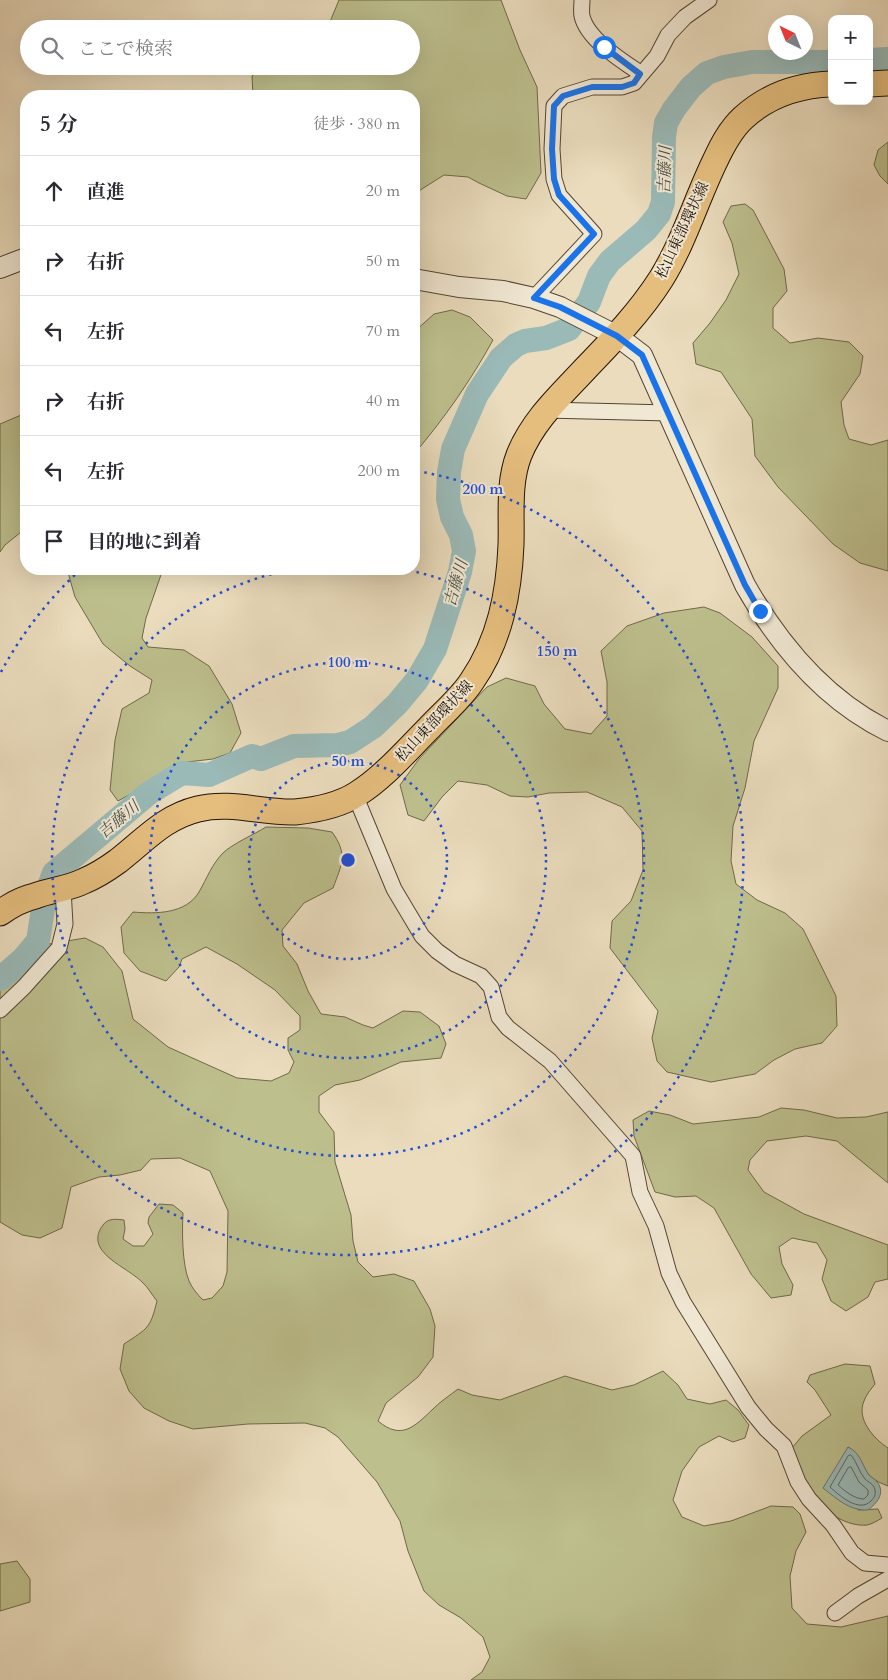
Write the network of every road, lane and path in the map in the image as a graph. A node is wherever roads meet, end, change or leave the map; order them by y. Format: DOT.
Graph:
graph roads {
  1 [pos="582,0"];
  2 [pos="709,0"];
  3 [pos="640,74"];
  4 [pos="888,83"];
  5 [pos="873,84"];
  6 [pos="828,85"];
  7 [pos="20,260"];
  8 [pos="0,268"];
  9 [pos="420,280"];
  10 [pos="534,298"];
  11 [pos="606,331"];
  12 [pos="546,410"];
  13 [pos="669,413"];
  14 [pos="888,731"];
  15 [pos="355,795"];
  16 [pos="52,891"];
  17 [pos="0,913"];
  18 [pos="0,1010"];
  19 [pos="888,1565"];
  20 [pos="888,1579"];
  21 [pos="835,1613"];
  1 -- 3 [label="street"];
  2 -- 3 [label="street"];
  3 -- 10 [label="street"];
  4 -- 5 [label="main road"];
  6 -- 11 [label="main road, 松山東部環状線"];
  7 -- 8 [label="street"];
  9 -- 10 [label="street"];
  10 -- 11 [label="street"];
  11 -- 12 [label="main road, 松山東部環状線"];
  11 -- 13 [label="street"];
  12 -- 13 [label="street"];
  12 -- 15 [label="main road, 松山東部環状線"];
  13 -- 14 [label="street"];
  15 -- 16 [label="main road, 松山東部環状線"];
  15 -- 19 [label="street"];
  16 -- 17 [label="main road, 松山東部環状線"];
  16 -- 18 [label="street"];
  20 -- 21 [label="street"];
}
